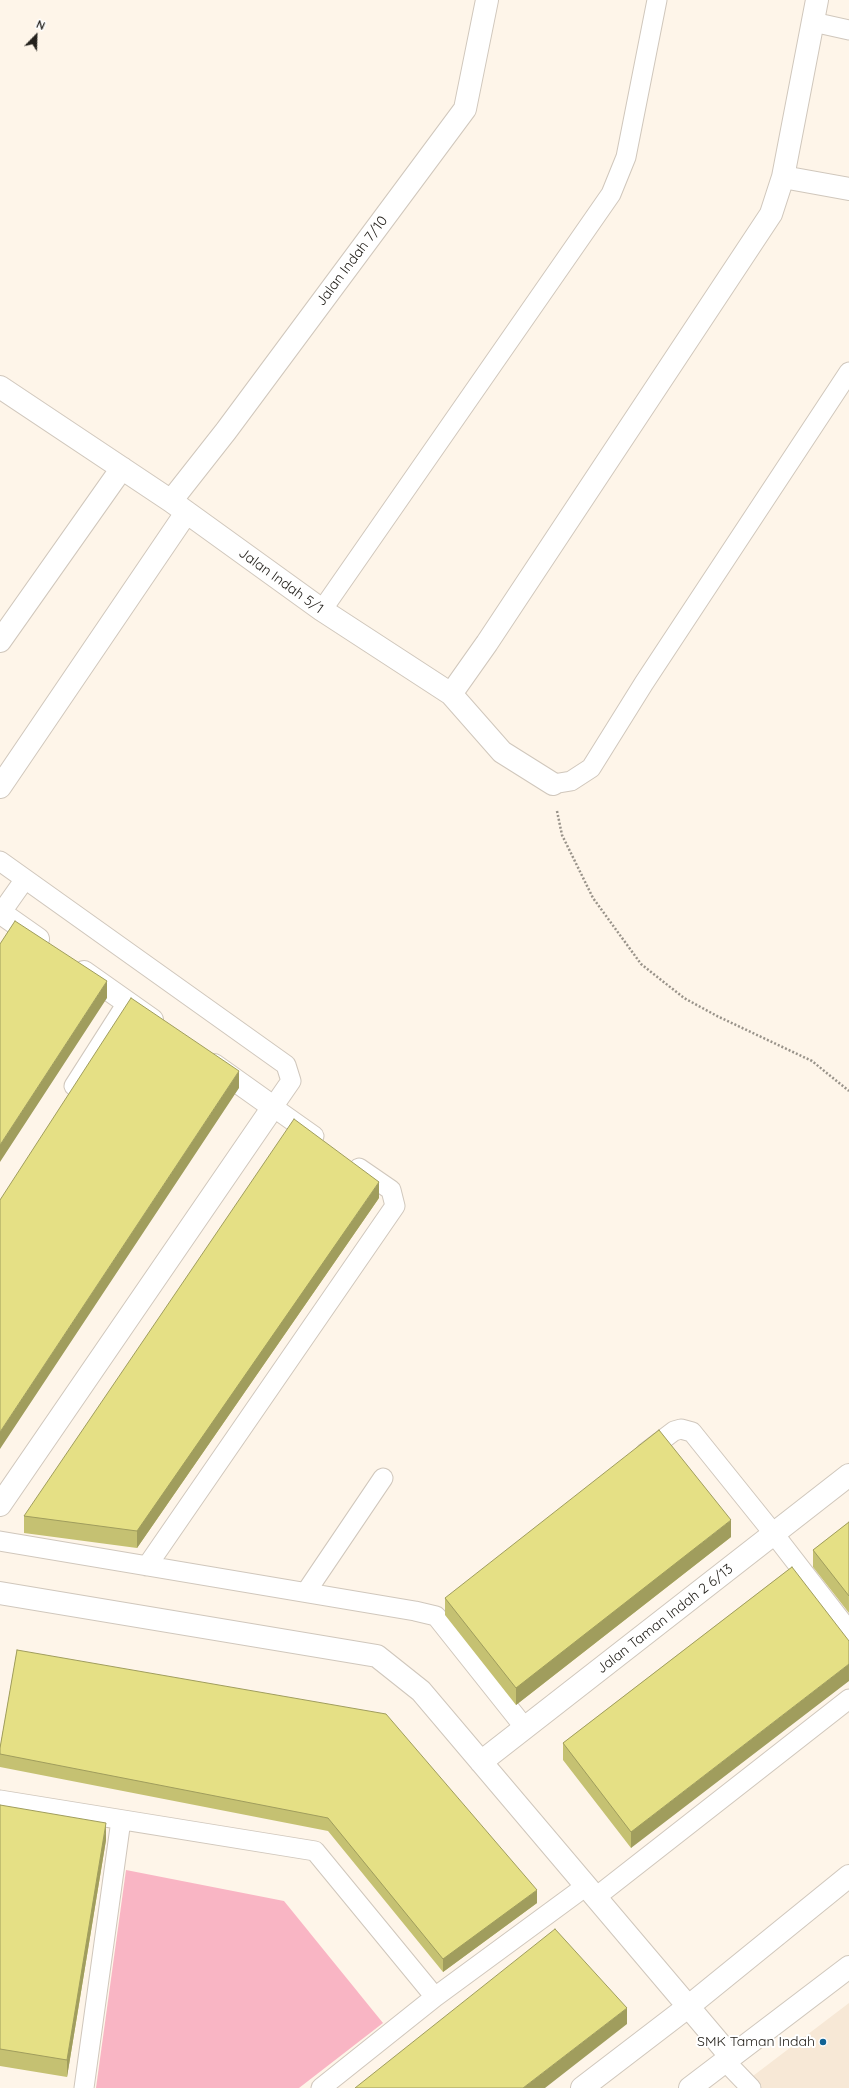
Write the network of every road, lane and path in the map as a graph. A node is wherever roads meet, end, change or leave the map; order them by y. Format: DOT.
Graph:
graph roads {
  1 [pos="487,0"];
  2 [pos="657,0"];
  3 [pos="817,0"];
  4 [pos="813,22"];
  5 [pos="849,30"];
  6 [pos="783,177"];
  7 [pos="849,189"];
  8 [pos="849,372"];
  9 [pos="0,387"];
  10 [pos="122,468"];
  11 [pos="178,507"];
  12 [pos="322,610"];
  13 [pos="0,641"];
  14 [pos="451,694"];
  15 [pos="553,784"];
  16 [pos="0,787"];
  17 [pos="0,861"];
  18 [pos="25,879"];
  19 [pos="0,913"];
  20 [pos="52,949"];
  21 [pos="71,962"];
  22 [pos="127,1003"];
  23 [pos="165,1030"];
  24 [pos="197,1052"];
  25 [pos="849,1091"];
  26 [pos="64,1103"];
  27 [pos="272,1107"];
  28 [pos="329,1146"];
  29 [pos="347,1160"];
  30 [pos="630,1465"];
  31 [pos="849,1475"];
  32 [pos="383,1478"];
  33 [pos="0,1505"];
  34 [pos="774,1534"];
  35 [pos="0,1541"];
  36 [pos="147,1566"];
  37 [pos="306,1592"];
  38 [pos="0,1593"];
  39 [pos="849,1631"];
  40 [pos="849,1699"];
  41 [pos="524,1728"];
  42 [pos="481,1762"];
  43 [pos="0,1800"];
  44 [pos="121,1820"];
  45 [pos="849,1876"];
  46 [pos="591,1892"];
  47 [pos="849,1967"];
  48 [pos="435,1996"];
  49 [pos="689,2006"];
  50 [pos="728,2059"];
  51 [pos="84,2088"];
  52 [pos="320,2088"];
  53 [pos="582,2088"];
  54 [pos="690,2088"];
  55 [pos="751,2088"];
  1 -- 11 [label="street, Jalan Indah 7/10"];
  2 -- 12 [label="lane"];
  3 -- 4 [label="street"];
  4 -- 5 [label="lane"];
  4 -- 6 [label="street"];
  6 -- 7 [label="street"];
  6 -- 14 [label="street"];
  8 -- 15 [label="lane"];
  9 -- 10 [label="street, Jalan Indah 5/1"];
  10 -- 11 [label="street, Jalan Indah 5/1"];
  10 -- 13 [label="street"];
  11 -- 12 [label="street, Jalan Indah 5/1"];
  11 -- 16 [label="street, Jalan Indah 7/10"];
  12 -- 14 [label="street, Jalan Indah 5/1"];
  14 -- 15 [label="street, Jalan Indah 5/1"];
  15 -- 25 [label="path"];
  17 -- 18 [label="lane"];
  18 -- 19 [label="lane"];
  18 -- 27 [label="lane"];
  19 -- 20 [label="street"];
  21 -- 22 [label="street"];
  22 -- 23 [label="street"];
  22 -- 26 [label="lane"];
  24 -- 27 [label="street"];
  27 -- 28 [label="lane"];
  27 -- 33 [label="street"];
  29 -- 36 [label="lane"];
  30 -- 34 [label="lane"];
  31 -- 34 [label="street, Jalan Taman Indah 2 6/13"];
  32 -- 37 [label="lane"];
  34 -- 39 [label="lane"];
  34 -- 41 [label="street, Jalan Taman Indah 2 6/13"];
  35 -- 36 [label="lane"];
  36 -- 37 [label="lane"];
  37 -- 41 [label="lane"];
  38 -- 42 [label="street"];
  40 -- 46 [label="lane"];
  41 -- 42 [label="street, Jalan Taman Indah 2 6/13"];
  42 -- 46 [label="street"];
  43 -- 44 [label="lane"];
  44 -- 48 [label="lane"];
  44 -- 51 [label="lane"];
  45 -- 49 [label="street"];
  46 -- 48 [label="lane"];
  46 -- 49 [label="street"];
  47 -- 50 [label="street"];
  48 -- 52 [label="lane"];
  49 -- 50 [label="street"];
  49 -- 53 [label="street"];
  50 -- 54 [label="street"];
  50 -- 55 [label="lane"];
}
